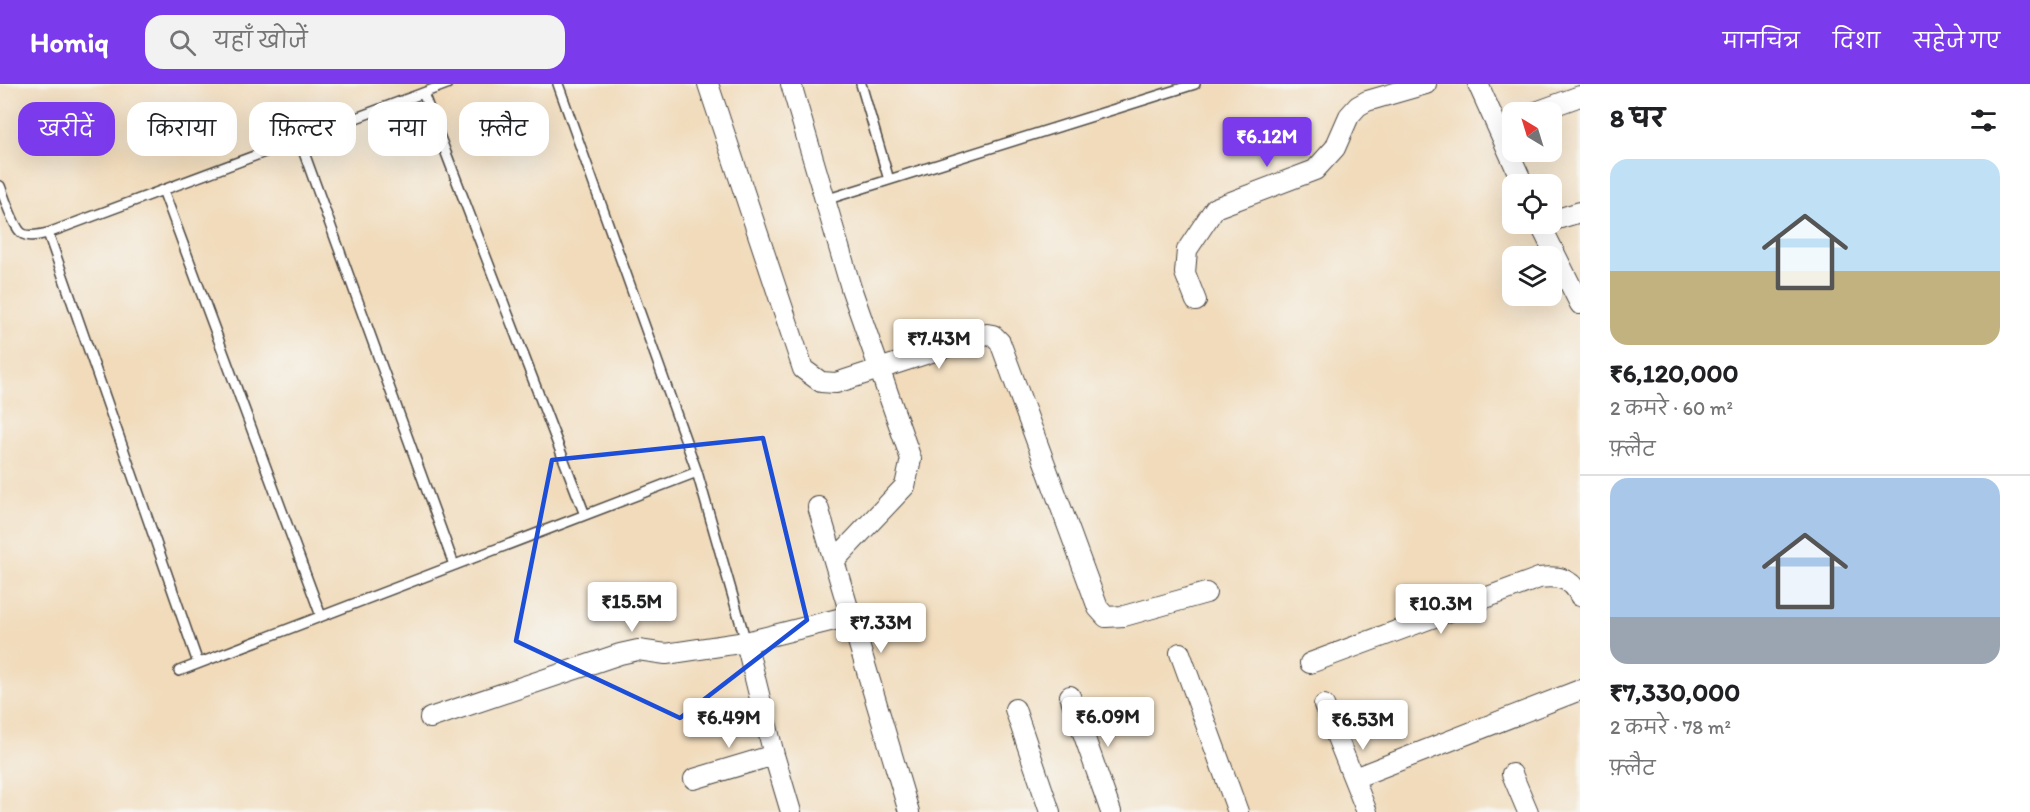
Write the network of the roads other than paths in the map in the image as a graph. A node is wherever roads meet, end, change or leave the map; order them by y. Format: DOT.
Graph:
graph roads {
  1 [pos="447,84"];
  2 [pos="558,84"];
  3 [pos="708,84"];
  4 [pos="791,84"];
  5 [pos="861,84"];
  6 [pos="1195,84"];
  7 [pos="1426,84"];
  8 [pos="1478,84"];
  9 [pos="423,93"];
  10 [pos="1580,96"];
  11 [pos="1562,103"];
  12 [pos="356,118"];
  13 [pos="1502,120"];
  14 [pos="254,156"];
  15 [pos="305,156"];
  16 [pos="889,180"];
  17 [pos="0,186"];
  18 [pos="163,190"];
  19 [pos="825,200"];
  20 [pos="1580,212"];
  21 [pos="1562,218"];
  22 [pos="48,233"];
  23 [pos="1549,234"];
  24 [pos="1196,301"];
  25 [pos="1580,304"];
  26 [pos="879,370"];
  27 [pos="697,472"];
  28 [pos="818,507"];
  29 [pos="585,515"];
  30 [pos="834,561"];
  31 [pos="454,565"];
  32 [pos="1206,593"];
  33 [pos="1580,596"];
  34 [pos="321,616"];
  35 [pos="850,616"];
  36 [pos="746,642"];
  37 [pos="1180,653"];
  38 [pos="198,663"];
  39 [pos="1310,663"];
  40 [pos="178,671"];
  41 [pos="1580,690"];
  42 [pos="1070,696"];
  43 [pos="1324,705"];
  44 [pos="1015,709"];
  45 [pos="430,718"];
  46 [pos="774,755"];
  47 [pos="1512,774"];
  48 [pos="694,779"];
  49 [pos="1356,781"];
  50 [pos="791,812"];
  51 [pos="909,812"];
  52 [pos="1050,812"];
  53 [pos="1111,812"];
  54 [pos="1239,812"];
  55 [pos="1367,812"];
  56 [pos="1528,812"];
  1 -- 9 [label="lane"];
  2 -- 27 [label="lane"];
  3 -- 26 [label="street"];
  4 -- 19 [label="street"];
  5 -- 16 [label="lane"];
  6 -- 16 [label="lane"];
  7 -- 24 [label="street"];
  8 -- 13 [label="street"];
  9 -- 12 [label="lane"];
  9 -- 29 [label="lane"];
  10 -- 11 [label="street"];
  14 -- 18 [label="lane"];
  15 -- 31 [label="lane"];
  16 -- 19 [label="lane"];
  17 -- 22 [label="lane"];
  18 -- 22 [label="lane"];
  18 -- 34 [label="lane"];
  19 -- 26 [label="street"];
  20 -- 21 [label="street"];
  22 -- 38 [label="lane"];
  23 -- 25 [label="street"];
  26 -- 30 [label="street"];
  26 -- 32 [label="street"];
  27 -- 29 [label="lane"];
  27 -- 36 [label="lane"];
  28 -- 30 [label="street"];
  29 -- 31 [label="lane"];
  30 -- 35 [label="street"];
  31 -- 34 [label="lane"];
  33 -- 39 [label="street"];
  34 -- 38 [label="lane"];
  35 -- 36 [label="street"];
  35 -- 51 [label="street"];
  36 -- 45 [label="street"];
  36 -- 46 [label="street"];
  37 -- 54 [label="street"];
  38 -- 40 [label="lane"];
  41 -- 49 [label="street"];
  42 -- 53 [label="street"];
  43 -- 49 [label="street"];
  44 -- 52 [label="street"];
  46 -- 48 [label="street"];
  46 -- 50 [label="street"];
  47 -- 56 [label="street"];
  49 -- 55 [label="street"];
}
